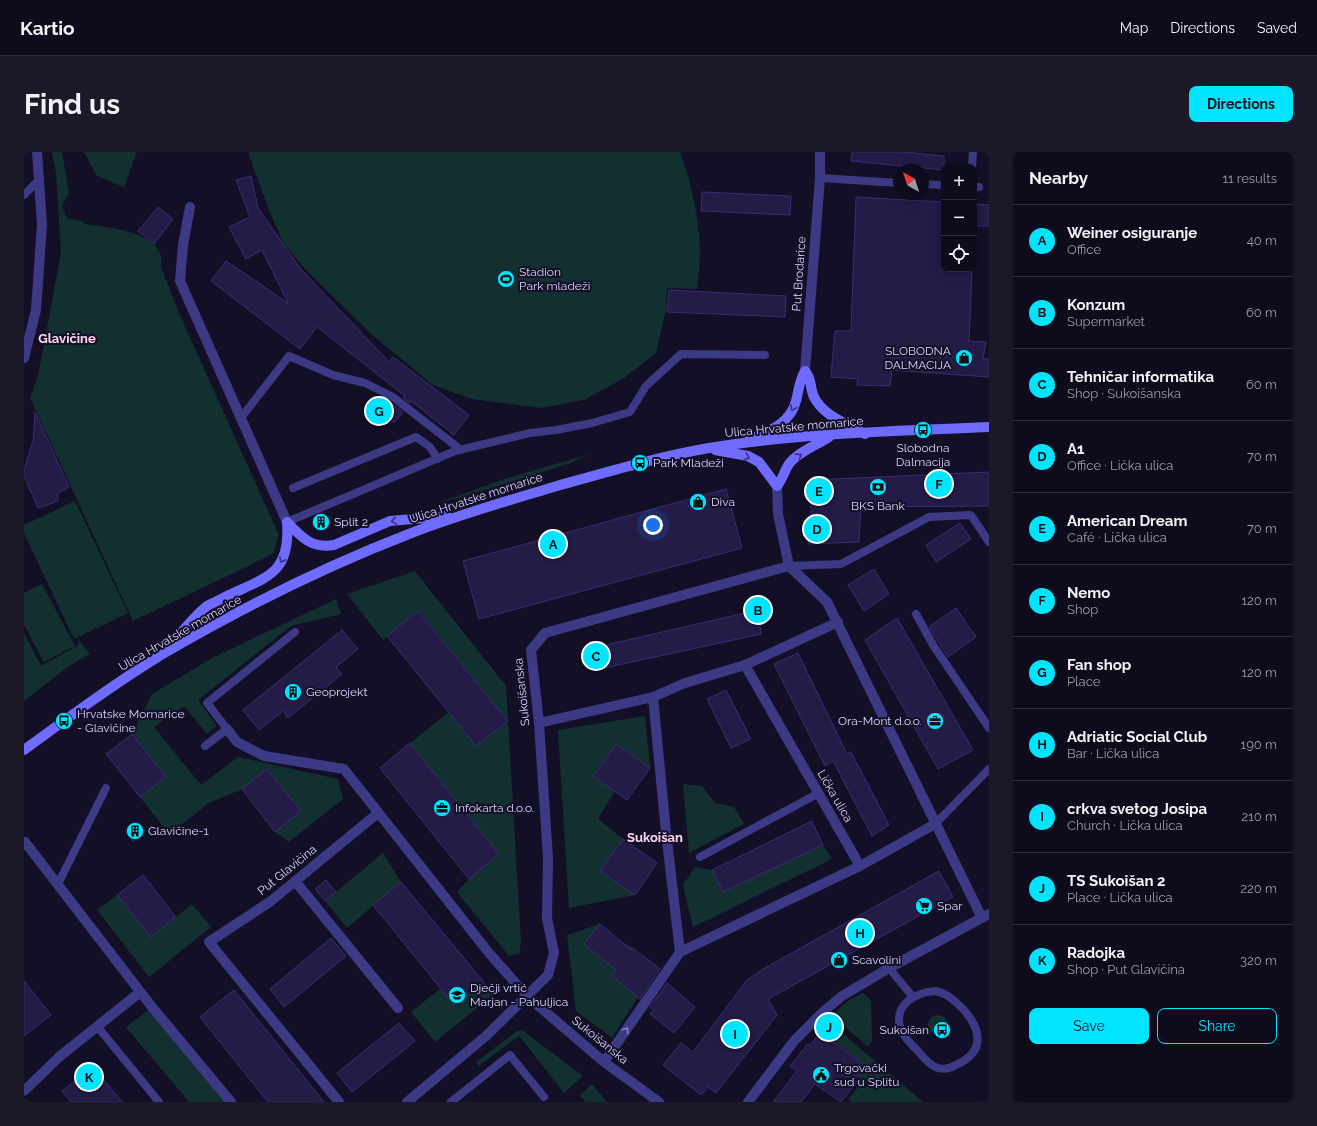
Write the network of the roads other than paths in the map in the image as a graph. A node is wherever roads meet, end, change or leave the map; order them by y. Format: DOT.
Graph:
graph roads {
  1 [pos="37,152"];
  2 [pos="820,152"];
  3 [pos="973,152"];
  4 [pos="972,164"];
  5 [pos="40,178"];
  6 [pos="820,178"];
  7 [pos="893,182"];
  8 [pos="929,184"];
  9 [pos="941,185"];
  10 [pos="24,195"];
  11 [pos="190,207"];
  12 [pos="765,355"];
  13 [pos="24,358"];
  14 [pos="805,371"];
  15 [pos="240,419"];
  16 [pos="989,427"];
  17 [pos="865,434"];
  18 [pos="832,436"];
  19 [pos="741,444"];
  20 [pos="709,448"];
  21 [pos="461,450"];
  22 [pos="438,459"];
  23 [pos="777,486"];
  24 [pos="293,488"];
  25 [pos="461,515"];
  26 [pos="287,522"];
  27 [pos="989,542"];
  28 [pos="789,566"];
  29 [pos="916,614"];
  30 [pos="838,622"];
  31 [pos="295,632"];
  32 [pos="160,656"];
  33 [pos="745,665"];
  34 [pos="653,697"];
  35 [pos="539,722"];
  36 [pos="989,728"];
  37 [pos="227,729"];
  38 [pos="205,746"];
  39 [pos="24,750"];
  40 [pos="989,769"];
  41 [pos="106,788"];
  42 [pos="819,793"];
  43 [pos="378,813"];
  44 [pos="935,824"];
  45 [pos="25,842"];
  46 [pos="700,857"];
  47 [pos="860,866"];
  48 [pos="295,881"];
  49 [pos="58,884"];
  50 [pos="985,916"];
  51 [pos="680,952"];
  52 [pos="889,968"];
  53 [pos="139,993"];
  54 [pos="527,996"];
  55 [pos="914,997"];
  56 [pos="398,1008"];
  57 [pos="97,1026"];
  58 [pos="604,1062"];
  59 [pos="24,1091"];
  60 [pos="544,1097"];
  61 [pos="160,1102"];
  62 [pos="231,1102"];
  63 [pos="339,1102"];
  64 [pos="407,1102"];
  65 [pos="451,1102"];
  66 [pos="659,1102"];
  67 [pos="748,1102"];
  1 -- 5 [label="street"];
  2 -- 6 [label="street, Put Brodarice"];
  3 -- 4 [label="lane"];
  5 -- 10 [label="lane"];
  5 -- 13 [label="street"];
  6 -- 7 [label="lane"];
  6 -- 14 [label="street, Put Brodarice"];
  8 -- 9 [label="lane"];
  11 -- 15 [label="street"];
  12 -- 21 [label="lane"];
  14 -- 17 [label="main road"];
  14 -- 19 [label="main road, one-way"];
  15 -- 21 [label="lane"];
  15 -- 26 [label="street"];
  16 -- 17 [label="main road, Ulica Hrvatske mornarice"];
  17 -- 18 [label="main road, Ulica Hrvatske mornarice"];
  18 -- 19 [label="main road, Ulica Hrvatske mornarice"];
  23 -- 18 [label="main road, one-way"];
  19 -- 20 [label="main road, Ulica Hrvatske mornarice"];
  20 -- 23 [label="main road, one-way"];
  20 -- 25 [label="main road, Ulica Hrvatske mornarice"];
  21 -- 22 [label="lane"];
  22 -- 24 [label="lane"];
  22 -- 26 [label="lane"];
  23 -- 28 [label="street"];
  25 -- 26 [label="main road, one-way"];
  25 -- 32 [label="main road, Ulica Hrvatske mornarice"];
  26 -- 32 [label="main road, one-way"];
  27 -- 28 [label="lane"];
  28 -- 30 [label="street"];
  28 -- 35 [label="street, Sukoišanska"];
  29 -- 36 [label="lane"];
  30 -- 33 [label="street"];
  30 -- 44 [label="street"];
  31 -- 37 [label="lane, Sukoišanska"];
  32 -- 39 [label="main road, Ulica Hrvatske mornarice"];
  33 -- 34 [label="street"];
  33 -- 42 [label="street, Lička ulica"];
  34 -- 35 [label="street"];
  34 -- 51 [label="street"];
  35 -- 54 [label="street, Sukoišanska"];
  37 -- 38 [label="lane"];
  37 -- 43 [label="street, Sukoišanska"];
  40 -- 44 [label="lane"];
  41 -- 49 [label="lane"];
  42 -- 46 [label="lane"];
  42 -- 47 [label="street, Lička ulica"];
  43 -- 48 [label="street, Put Glavičina"];
  43 -- 54 [label="street, Sukoišanska"];
  44 -- 47 [label="street"];
  44 -- 50 [label="street"];
  45 -- 49 [label="street"];
  47 -- 51 [label="street"];
  48 -- 56 [label="street"];
  48 -- 63 [label="street, Put Glavičina"];
  49 -- 53 [label="street"];
  50 -- 52 [label="street"];
  58 -- 51 [label="street, one-way"];
  52 -- 55 [label="lane"];
  52 -- 67 [label="street"];
  53 -- 57 [label="street"];
  53 -- 62 [label="street"];
  54 -- 58 [label="street, Sukoišanska"];
  54 -- 64 [label="street"];
  55 -- 55 [label="lane"];
  57 -- 59 [label="street"];
  57 -- 61 [label="lane"];
  58 -- 66 [label="street, Sukoišanska"];
  60 -- 65 [label="lane"];
}
